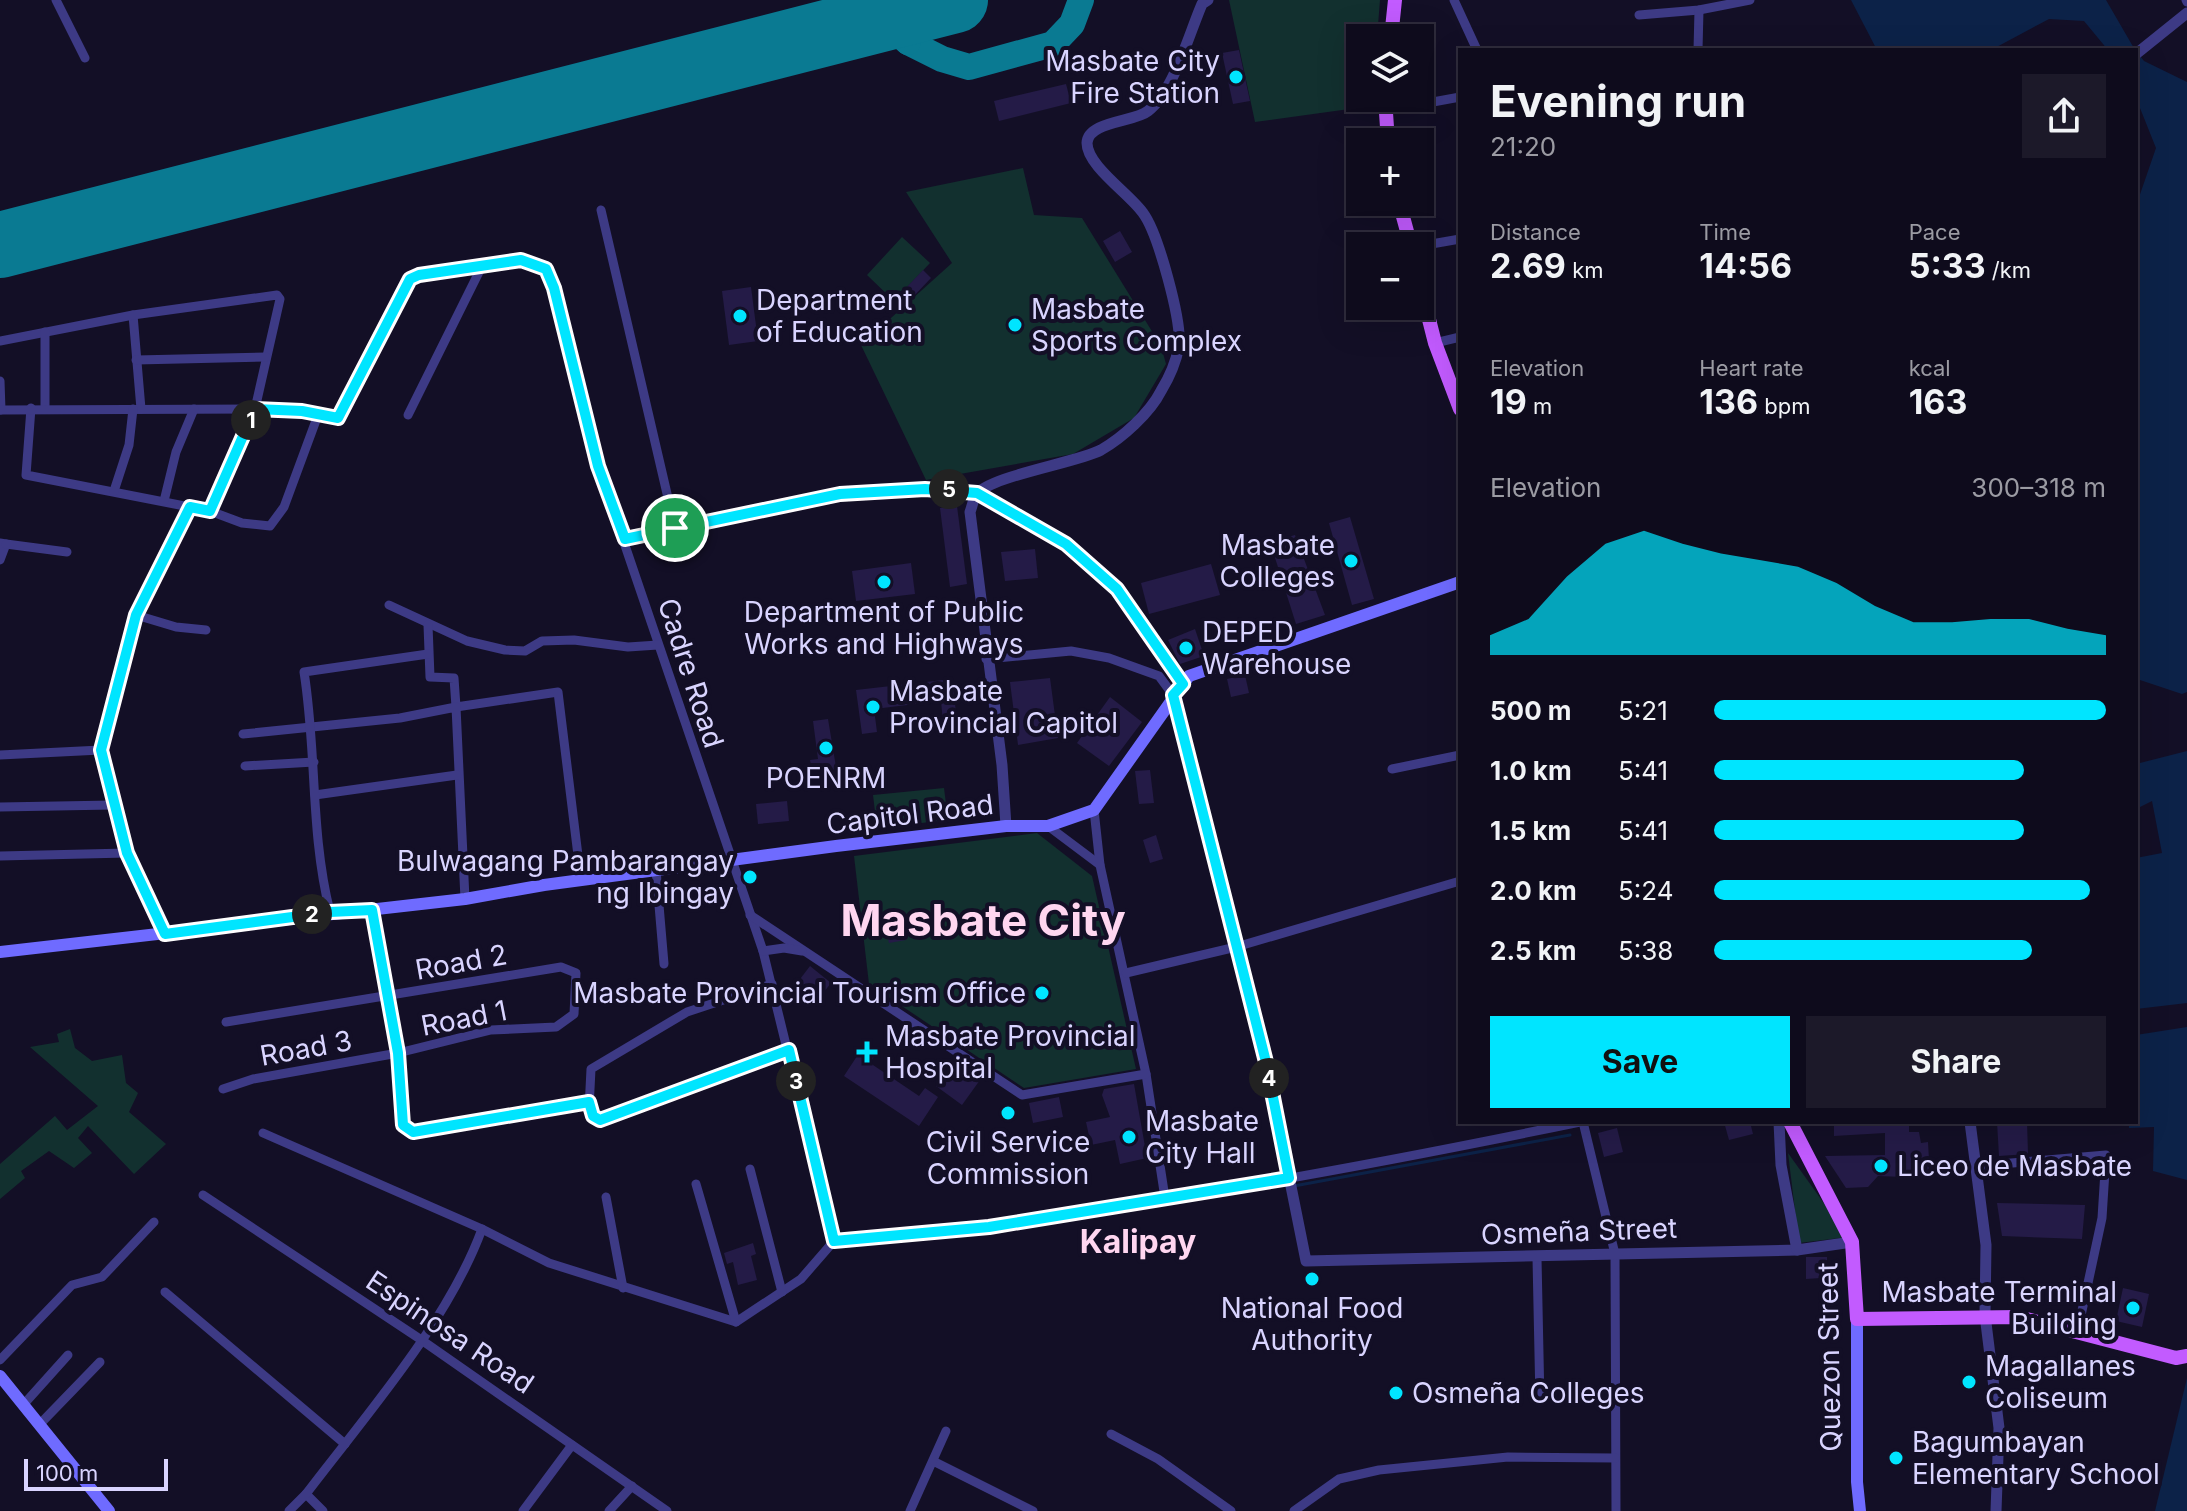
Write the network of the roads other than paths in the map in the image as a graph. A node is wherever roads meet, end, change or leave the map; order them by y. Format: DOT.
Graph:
graph roads {
  1 [pos="56,0"];
  2 [pos="1208,0"];
  3 [pos="1395,0"];
  4 [pos="1454,0"];
  5 [pos="1750,0"];
  6 [pos="1699,10"];
  7 [pos="2187,13"];
  8 [pos="1639,15"];
  9 [pos="1392,24"];
  10 [pos="1476,48"];
  11 [pos="1698,48"];
  12 [pos="2138,53"];
  13 [pos="85,58"];
  14 [pos="1458,97"];
  15 [pos="1434,99"];
  16 [pos="601,210"];
  17 [pos="1458,239"];
  18 [pos="1434,244"];
  19 [pos="482,266"];
  20 [pos="133,315"];
  21 [pos="1429,320"];
  22 [pos="45,332"];
  23 [pos="1458,337"];
  24 [pos="0,341"];
  25 [pos="1435,343"];
  26 [pos="266,357"];
  27 [pos="136,360"];
  28 [pos="0,381"];
  29 [pos="1458,404"];
  30 [pos="31,408"];
  31 [pos="45,409"];
  32 [pos="137,409"];
  33 [pos="194,409"];
  34 [pos="255,409"];
  35 [pos="1,410"];
  36 [pos="318,415"];
  37 [pos="408,415"];
  38 [pos="114,491"];
  39 [pos="977,493"];
  40 [pos="164,501"];
  41 [pos="190,507"];
  42 [pos="210,511"];
  43 [pos="675,528"];
  44 [pos="625,539"];
  45 [pos="3,544"];
  46 [pos="67,552"];
  47 [pos="0,560"];
  48 [pos="1458,584"];
  49 [pos="389,605"];
  50 [pos="136,615"];
  51 [pos="428,625"];
  52 [pos="206,630"];
  53 [pos="658,645"];
  54 [pos="428,654"];
  55 [pos="986,659"];
  56 [pos="1172,667"];
  57 [pos="1159,676"];
  58 [pos="1183,684"];
  59 [pos="1173,695"];
  60 [pos="456,707"];
  61 [pos="312,725"];
  62 [pos="243,734"];
  63 [pos="101,750"];
  64 [pos="0,755"];
  65 [pos="1458,755"];
  66 [pos="314,762"];
  67 [pos="245,766"];
  68 [pos="1392,769"];
  69 [pos="457,775"];
  70 [pos="315,795"];
  71 [pos="113,805"];
  72 [pos="0,807"];
  73 [pos="1094,810"];
  74 [pos="1006,826"];
  75 [pos="1048,826"];
  76 [pos="127,853"];
  77 [pos="0,856"];
  78 [pos="730,861"];
  79 [pos="1100,865"];
  80 [pos="656,870"];
  81 [pos="581,880"];
  82 [pos="1458,882"];
  83 [pos="465,899"];
  84 [pos="372,910"];
  85 [pos="330,912"];
  86 [pos="750,915"];
  87 [pos="165,934"];
  88 [pos="1236,947"];
  89 [pos="763,951"];
  90 [pos="0,952"];
  91 [pos="806,952"];
  92 [pos="664,964"];
  93 [pos="561,967"];
  94 [pos="1126,973"];
  95 [pos="772,984"];
  96 [pos="388,997"];
  97 [pos="226,1022"];
  98 [pos="789,1050"];
  99 [pos="398,1053"];
  100 [pos="1146,1074"];
  101 [pos="223,1089"];
  102 [pos="589,1102"];
  103 [pos="1571,1124"];
  104 [pos="1582,1124"];
  105 [pos="1779,1124"];
  106 [pos="1791,1124"];
  107 [pos="1970,1124"];
  108 [pos="263,1133"];
  109 [pos="1977,1166"];
  110 [pos="750,1169"];
  111 [pos="1289,1178"];
  112 [pos="696,1184"];
  113 [pos="203,1195"];
  114 [pos="606,1197"];
  115 [pos="1165,1198"];
  116 [pos="154,1222"];
  117 [pos="482,1229"];
  118 [pos="834,1241"];
  119 [pos="1852,1242"];
  120 [pos="1797,1250"];
  121 [pos="1615,1254"];
  122 [pos="1537,1258"];
  123 [pos="623,1288"];
  124 [pos="165,1292"];
  125 [pos="782,1292"];
  126 [pos="1985,1315"];
  127 [pos="1857,1319"];
  128 [pos="736,1322"];
  129 [pos="2075,1329"];
  130 [pos="420,1339"];
  131 [pos="2183,1354"];
  132 [pos="68,1355"];
  133 [pos="0,1360"];
  134 [pos="100,1362"];
  135 [pos="0,1376"];
  136 [pos="1540,1402"];
  137 [pos="24,1404"];
  138 [pos="40,1424"];
  139 [pos="946,1431"];
  140 [pos="1111,1434"];
  141 [pos="345,1444"];
  142 [pos="572,1445"];
  143 [pos="1615,1458"];
  144 [pos="935,1462"];
  145 [pos="632,1486"];
  146 [pos="306,1494"];
  147 [pos="109,1511"];
  148 [pos="289,1511"];
  149 [pos="323,1511"];
  150 [pos="523,1511"];
  151 [pos="609,1511"];
  152 [pos="667,1511"];
  153 [pos="910,1511"];
  154 [pos="1033,1511"];
  155 [pos="1231,1511"];
  156 [pos="1294,1511"];
  157 [pos="1616,1511"];
  158 [pos="1860,1511"];
  159 [pos="1996,1511"];
  1 -- 13 [label="street"];
  2 -- 39 [label="street"];
  3 -- 9 [label="main road"];
  4 -- 10 [label="street"];
  5 -- 6 [label="street"];
  6 -- 8 [label="street"];
  6 -- 11 [label="street"];
  7 -- 12 [label="street"];
  14 -- 15 [label="street"];
  16 -- 43 [label="street"];
  17 -- 18 [label="street"];
  19 -- 36 [label="street"];
  19 -- 37 [label="street"];
  19 -- 44 [label="street, Cadre Road"];
  20 -- 22 [label="street"];
  20 -- 26 [label="street"];
  20 -- 27 [label="street"];
  21 -- 25 [label="main road"];
  22 -- 24 [label="street"];
  22 -- 31 [label="street"];
  23 -- 25 [label="street"];
  25 -- 29 [label="main road"];
  26 -- 27 [label="street"];
  26 -- 34 [label="street"];
  27 -- 32 [label="street"];
  28 -- 35 [label="street"];
  30 -- 31 [label="street"];
  30 -- 35 [label="street"];
  30 -- 38 [label="street"];
  31 -- 32 [label="street"];
  32 -- 33 [label="street"];
  32 -- 38 [label="street"];
  33 -- 34 [label="street"];
  33 -- 40 [label="street"];
  34 -- 36 [label="street"];
  34 -- 42 [label="street"];
  36 -- 42 [label="street"];
  38 -- 40 [label="street"];
  39 -- 43 [label="street"];
  39 -- 55 [label="street"];
  39 -- 56 [label="street"];
  40 -- 41 [label="street"];
  41 -- 42 [label="street"];
  41 -- 50 [label="street"];
  43 -- 44 [label="street"];
  44 -- 53 [label="street, Cadre Road"];
  45 -- 46 [label="street"];
  45 -- 47 [label="street"];
  48 -- 58 [label="main road"];
  49 -- 51 [label="street"];
  50 -- 52 [label="street"];
  50 -- 63 [label="street"];
  51 -- 53 [label="street"];
  51 -- 54 [label="street"];
  53 -- 78 [label="street, Cadre Road"];
  54 -- 60 [label="street"];
  54 -- 61 [label="street"];
  55 -- 57 [label="street"];
  55 -- 74 [label="street"];
  56 -- 57 [label="street"];
  56 -- 58 [label="street"];
  57 -- 59 [label="street"];
  58 -- 59 [label="main road"];
  59 -- 73 [label="main road"];
  59 -- 88 [label="street"];
  60 -- 61 [label="street"];
  60 -- 69 [label="street"];
  60 -- 81 [label="street"];
  61 -- 62 [label="street"];
  61 -- 66 [label="street"];
  63 -- 64 [label="street"];
  63 -- 71 [label="street"];
  65 -- 68 [label="street"];
  66 -- 67 [label="street"];
  66 -- 70 [label="street"];
  69 -- 70 [label="street"];
  69 -- 83 [label="street"];
  70 -- 85 [label="street"];
  71 -- 72 [label="street"];
  71 -- 76 [label="street"];
  73 -- 75 [label="main road, Capitol Road"];
  73 -- 79 [label="street"];
  74 -- 75 [label="main road, Capitol Road"];
  74 -- 78 [label="main road, Capitol Road"];
  75 -- 79 [label="street"];
  76 -- 77 [label="street"];
  76 -- 87 [label="street"];
  78 -- 80 [label="main road, Capitol Road"];
  78 -- 86 [label="street, Cadre Road"];
  79 -- 94 [label="street"];
  80 -- 81 [label="main road, Capitol Road"];
  80 -- 92 [label="street"];
  81 -- 83 [label="main road, Capitol Road"];
  82 -- 88 [label="street"];
  83 -- 84 [label="main road, Capitol Road"];
  84 -- 85 [label="main road, Capitol Road"];
  84 -- 96 [label="street, Road 1"];
  85 -- 87 [label="main road, Capitol Road"];
  86 -- 89 [label="street, Cadre Road"];
  86 -- 91 [label="street"];
  87 -- 90 [label="main road, Capitol Road"];
  88 -- 94 [label="street"];
  88 -- 111 [label="street"];
  89 -- 91 [label="street"];
  89 -- 95 [label="street, Cadre Road"];
  91 -- 100 [label="street"];
  93 -- 96 [label="street, Road 2"];
  93 -- 99 [label="street, Road 1"];
  94 -- 100 [label="street"];
  95 -- 98 [label="street, Cadre Road"];
  95 -- 102 [label="street"];
  96 -- 97 [label="street, Road 2"];
  96 -- 99 [label="street, Road 1"];
  98 -- 102 [label="street"];
  98 -- 118 [label="street, Cadre Road"];
  99 -- 101 [label="street, Road 3"];
  99 -- 102 [label="street"];
  100 -- 115 [label="street"];
  103 -- 111 [label="street"];
  104 -- 121 [label="street"];
  105 -- 120 [label="street"];
  106 -- 119 [label="main road, Quezon Street"];
  107 -- 109 [label="street"];
  108 -- 117 [label="street"];
  109 -- 126 [label="street"];
  109 -- 129 [label="street"];
  110 -- 125 [label="street"];
  111 -- 115 [label="street"];
  111 -- 122 [label="street, Osmeña Street"];
  112 -- 128 [label="street"];
  113 -- 130 [label="street, Espinosa Road"];
  114 -- 123 [label="street"];
  115 -- 118 [label="street"];
  116 -- 133 [label="street"];
  117 -- 123 [label="street"];
  117 -- 130 [label="street"];
  118 -- 125 [label="street"];
  119 -- 120 [label="street, Osmeña Street"];
  119 -- 127 [label="main road, Quezon Street"];
  120 -- 121 [label="street, Osmeña Street"];
  121 -- 122 [label="street, Osmeña Street"];
  121 -- 143 [label="street"];
  122 -- 136 [label="street"];
  123 -- 128 [label="street"];
  124 -- 141 [label="street"];
  125 -- 128 [label="street"];
  126 -- 127 [label="main road"];
  126 -- 129 [label="main road"];
  126 -- 159 [label="street"];
  127 -- 158 [label="main road, Quezon Street"];
  129 -- 131 [label="main road"];
  130 -- 141 [label="street"];
  130 -- 142 [label="street, Espinosa Road"];
  132 -- 137 [label="street"];
  134 -- 138 [label="street"];
  135 -- 137 [label="main road"];
  137 -- 138 [label="main road"];
  138 -- 147 [label="main road"];
  139 -- 144 [label="street"];
  140 -- 155 [label="street"];
  141 -- 146 [label="street"];
  142 -- 145 [label="street, Espinosa Road"];
  142 -- 150 [label="street"];
  143 -- 156 [label="street"];
  143 -- 157 [label="street"];
  144 -- 153 [label="street"];
  144 -- 154 [label="street"];
  145 -- 151 [label="street"];
  145 -- 152 [label="street, Espinosa Road"];
  146 -- 148 [label="street"];
  146 -- 149 [label="street"];
}
